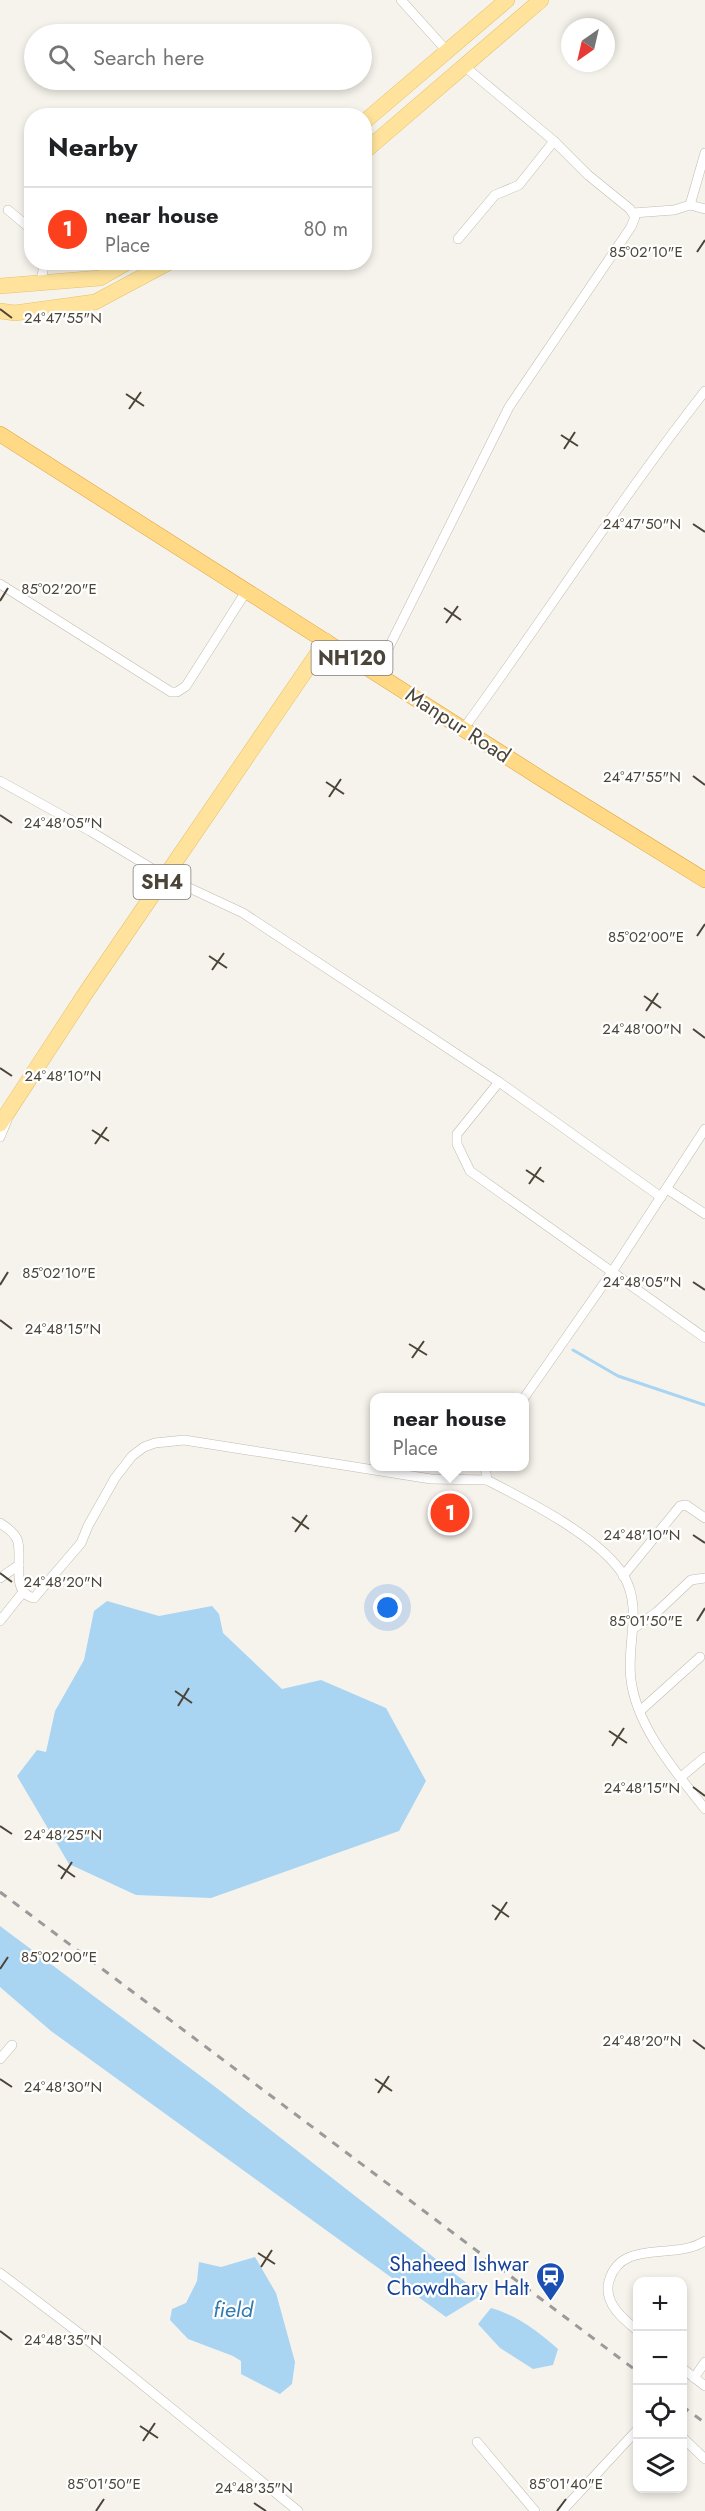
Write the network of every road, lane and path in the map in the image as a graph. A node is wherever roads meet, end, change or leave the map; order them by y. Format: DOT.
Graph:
graph roads {
  1 [pos="401,0"];
  2 [pos="507,0"];
  3 [pos="541,0"];
  4 [pos="447,51"];
  5 [pos="464,66"];
  6 [pos="429,67"];
  7 [pos="445,83"];
  8 [pos="372,115"];
  9 [pos="554,141"];
  10 [pos="372,145"];
  11 [pos="705,153"];
  12 [pos="690,205"];
  13 [pos="705,209"];
  14 [pos="8,210"];
  15 [pos="633,213"];
  16 [pos="24,223"];
  17 [pos="458,239"];
  18 [pos="43,270"];
  19 [pos="114,270"];
  20 [pos="155,270"];
  21 [pos="40,284"];
  22 [pos="0,286"];
  23 [pos="0,311"];
  24 [pos="705,391"];
  25 [pos="0,434"];
  26 [pos="0,584"];
  27 [pos="247,590"];
  28 [pos="326,641"];
  29 [pos="376,673"];
  30 [pos="464,728"];
  31 [pos="0,781"];
  32 [pos="166,877"];
  33 [pos="705,879"];
  34 [pos="500,1082"];
  35 [pos="11,1109"];
  36 [pos="0,1124"];
  37 [pos="705,1129"];
  38 [pos="0,1137"];
  39 [pos="664,1193"];
  40 [pos="705,1214"];
  41 [pos="612,1272"];
  42 [pos="705,1338"];
  43 [pos="527,1393"];
  44 [pos="370,1469"];
  45 [pos="380,1471"];
  46 [pos="486,1471"];
  47 [pos="487,1480"];
  48 [pos="705,1518"];
  49 [pos="0,1523"];
  50 [pos="19,1565"];
  51 [pos="623,1576"];
  52 [pos="0,1578"];
  53 [pos="705,1578"];
  54 [pos="23,1592"];
  55 [pos="0,1621"];
  56 [pos="634,1628"];
  57 [pos="700,1657"];
  58 [pos="640,1711"];
  59 [pos="705,1757"];
  60 [pos="681,1778"];
  61 [pos="705,1809"];
  62 [pos="12,2045"];
  63 [pos="0,2059"];
  64 [pos="705,2241"];
  65 [pos="0,2273"];
  66 [pos="633,2327"];
  67 [pos="705,2362"];
  68 [pos="687,2372"];
  69 [pos="694,2378"];
  70 [pos="705,2386"];
  71 [pos="633,2434"];
  72 [pos="684,2439"];
  73 [pos="477,2442"];
  74 [pos="705,2459"];
  75 [pos="298,2511"];
  76 [pos="536,2511"];
  77 [pos="562,2511"];
  1 -- 4 [label="street"];
  2 -- 4 [label="main road"];
  3 -- 5 [label="main road"];
  4 -- 6 [label="main road"];
  5 -- 7 [label="main road"];
  5 -- 9 [label="street"];
  6 -- 7 [label="main road"];
  6 -- 8 [label="main road"];
  7 -- 10 [label="main road"];
  9 -- 15 [label="street"];
  9 -- 17 [label="street"];
  11 -- 12 [label="street"];
  12 -- 13 [label="street"];
  12 -- 15 [label="street"];
  14 -- 16 [label="street"];
  15 -- 29 [label="street"];
  18 -- 21 [label="street"];
  19 -- 21 [label="main road"];
  20 -- 23 [label="main road"];
  21 -- 22 [label="main road"];
  24 -- 30 [label="street"];
  25 -- 27 [label="highway, Manpur Road / NH120"];
  26 -- 27 [label="street"];
  27 -- 28 [label="highway, Manpur Road / NH120"];
  28 -- 29 [label="highway, Manpur Road / NH120"];
  28 -- 32 [label="main road, SH4"];
  29 -- 30 [label="highway, Manpur Road / NH120"];
  30 -- 33 [label="highway, Manpur Road / NH120"];
  31 -- 32 [label="street"];
  32 -- 34 [label="street"];
  32 -- 35 [label="main road, SH4"];
  34 -- 39 [label="street"];
  34 -- 41 [label="street"];
  35 -- 36 [label="main road, SH4"];
  35 -- 38 [label="street"];
  37 -- 39 [label="street"];
  39 -- 40 [label="street"];
  39 -- 41 [label="street"];
  41 -- 42 [label="street"];
  41 -- 43 [label="street"];
  44 -- 54 [label="street"];
  45 -- 47 [label="street"];
  46 -- 47 [label="street"];
  47 -- 51 [label="street"];
  48 -- 51 [label="street"];
  49 -- 50 [label="street"];
  50 -- 52 [label="street"];
  50 -- 54 [label="street"];
  51 -- 56 [label="street"];
  53 -- 56 [label="street"];
  54 -- 55 [label="street"];
  56 -- 58 [label="street"];
  57 -- 58 [label="street"];
  58 -- 60 [label="street"];
  59 -- 60 [label="street"];
  60 -- 61 [label="street"];
  62 -- 63 [label="street"];
  64 -- 66 [label="street"];
  65 -- 75 [label="street"];
  67 -- 69 [label="street"];
  68 -- 69 [label="street"];
  69 -- 70 [label="street"];
  71 -- 77 [label="street"];
  72 -- 74 [label="street"];
  73 -- 76 [label="street"];
}
